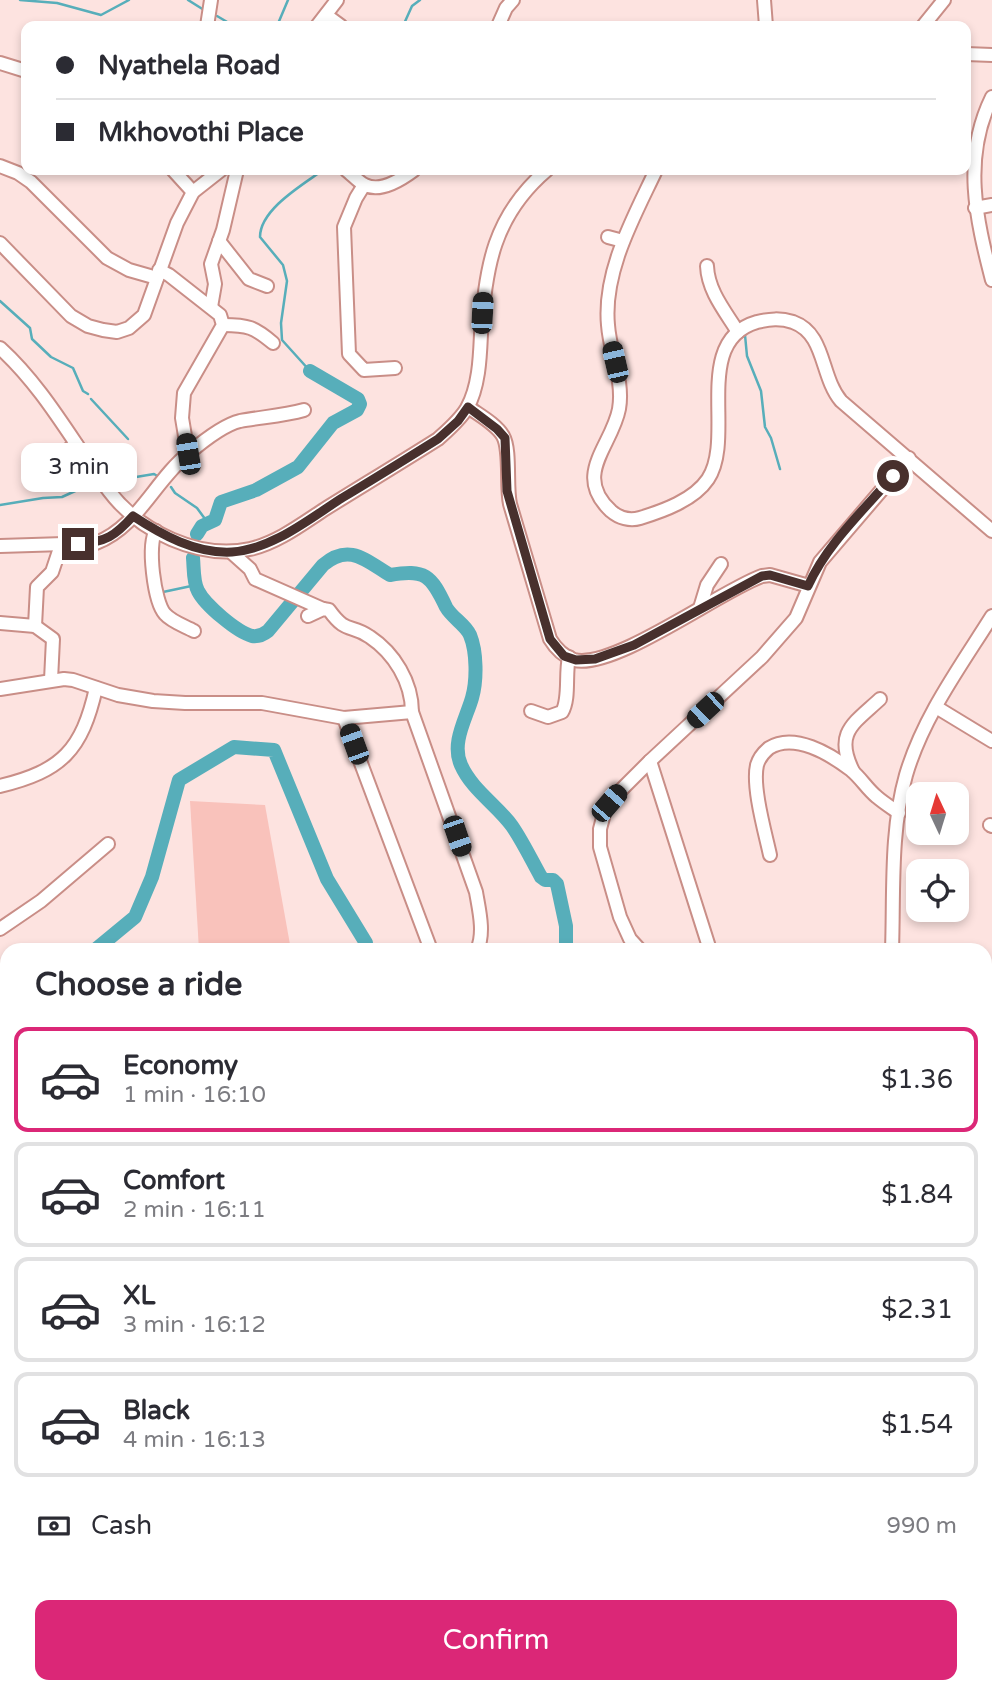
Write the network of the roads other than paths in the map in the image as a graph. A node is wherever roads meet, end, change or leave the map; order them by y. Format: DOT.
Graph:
graph roads {
  1 [pos="211,0"];
  2 [pos="337,0"];
  3 [pos="513,0"];
  4 [pos="764,0"];
  5 [pos="944,0"];
  6 [pos="326,15"];
  7 [pos="208,21"];
  8 [pos="321,21"];
  9 [pos="334,21"];
  10 [pos="500,21"];
  11 [pos="766,21"];
  12 [pos="927,21"];
  13 [pos="971,54"];
  14 [pos="992,55"];
  15 [pos="0,63"];
  16 [pos="21,69"];
  17 [pos="992,97"];
  18 [pos="0,166"];
  19 [pos="178,175"];
  20 [pos="215,175"];
  21 [pos="236,175"];
  22 [pos="352,175"];
  23 [pos="405,175"];
  24 [pos="542,175"];
  25 [pos="654,175"];
  26 [pos="365,185"];
  27 [pos="193,192"];
  28 [pos="992,205"];
  29 [pos="975,208"];
  30 [pos="608,237"];
  31 [pos="219,241"];
  32 [pos="624,241"];
  33 [pos="0,243"];
  34 [pos="707,266"];
  35 [pos="158,274"];
  36 [pos="992,280"];
  37 [pos="267,286"];
  38 [pos="211,307"];
  39 [pos="223,325"];
  40 [pos="738,332"];
  41 [pos="273,344"];
  42 [pos="0,348"];
  43 [pos="396,368"];
  44 [pos="468,407"];
  45 [pos="304,410"];
  46 [pos="76,444"];
  47 [pos="188,454"];
  48 [pos="909,458"];
  49 [pos="42,468"];
  50 [pos="133,516"];
  51 [pos="156,531"];
  52 [pos="992,531"];
  53 [pos="61,545"];
  54 [pos="0,546"];
  55 [pos="231,552"];
  56 [pos="721,565"];
  57 [pos="808,586"];
  58 [pos="700,608"];
  59 [pos="323,609"];
  60 [pos="307,616"];
  61 [pos="992,616"];
  62 [pos="0,623"];
  63 [pos="35,626"];
  64 [pos="194,632"];
  65 [pos="569,657"];
  66 [pos="51,680"];
  67 [pos="96,688"];
  68 [pos="0,689"];
  69 [pos="880,699"];
  70 [pos="936,707"];
  71 [pos="531,711"];
  72 [pos="412,712"];
  73 [pos="344,718"];
  74 [pos="992,741"];
  75 [pos="650,761"];
  76 [pos="853,772"];
  77 [pos="0,786"];
  78 [pos="899,813"];
  79 [pos="108,844"];
  80 [pos="769,855"];
  81 [pos="0,929"];
  82 [pos="428,943"];
  83 [pos="479,943"];
  84 [pos="634,943"];
  85 [pos="708,943"];
  86 [pos="892,943"];
  1 -- 7 [label="street"];
  2 -- 6 [label="street"];
  3 -- 10 [label="street"];
  4 -- 11 [label="street"];
  5 -- 12 [label="street"];
  6 -- 8 [label="street"];
  6 -- 9 [label="street"];
  13 -- 14 [label="street"];
  15 -- 16 [label="street"];
  17 -- 29 [label="street"];
  18 -- 35 [label="street"];
  19 -- 27 [label="street"];
  20 -- 27 [label="street"];
  21 -- 31 [label="street"];
  22 -- 26 [label="street"];
  23 -- 26 [label="street"];
  24 -- 44 [label="street"];
  25 -- 32 [label="street"];
  26 -- 43 [label="street"];
  27 -- 35 [label="street"];
  28 -- 29 [label="street"];
  29 -- 36 [label="street"];
  30 -- 32 [label="street"];
  31 -- 37 [label="street"];
  31 -- 38 [label="street"];
  32 -- 40 [label="street"];
  33 -- 35 [label="street"];
  34 -- 40 [label="street"];
  35 -- 38 [label="street"];
  38 -- 39 [label="street"];
  39 -- 41 [label="street"];
  39 -- 47 [label="street"];
  40 -- 48 [label="street"];
  42 -- 46 [label="street"];
  44 -- 55 [label="street"];
  44 -- 65 [label="street"];
  45 -- 47 [label="street"];
  46 -- 49 [label="street"];
  46 -- 50 [label="street"];
  47 -- 50 [label="street"];
  48 -- 52 [label="street"];
  48 -- 57 [label="street"];
  50 -- 51 [label="street"];
  50 -- 53 [label="street"];
  51 -- 55 [label="street"];
  51 -- 64 [label="street"];
  53 -- 54 [label="street"];
  53 -- 63 [label="street"];
  55 -- 59 [label="street"];
  56 -- 58 [label="street"];
  57 -- 58 [label="street"];
  57 -- 75 [label="street"];
  58 -- 65 [label="street"];
  59 -- 60 [label="street"];
  59 -- 72 [label="street"];
  61 -- 70 [label="street"];
  62 -- 63 [label="street"];
  63 -- 66 [label="street"];
  65 -- 71 [label="street"];
  66 -- 67 [label="street"];
  66 -- 68 [label="street"];
  67 -- 73 [label="street"];
  67 -- 77 [label="street"];
  69 -- 76 [label="street"];
  70 -- 74 [label="street"];
  70 -- 78 [label="street"];
  72 -- 73 [label="street"];
  72 -- 83 [label="street"];
  73 -- 82 [label="street"];
  75 -- 84 [label="street"];
  75 -- 85 [label="street"];
  76 -- 78 [label="street"];
  76 -- 80 [label="street"];
  78 -- 86 [label="street"];
  79 -- 81 [label="street"];
}
